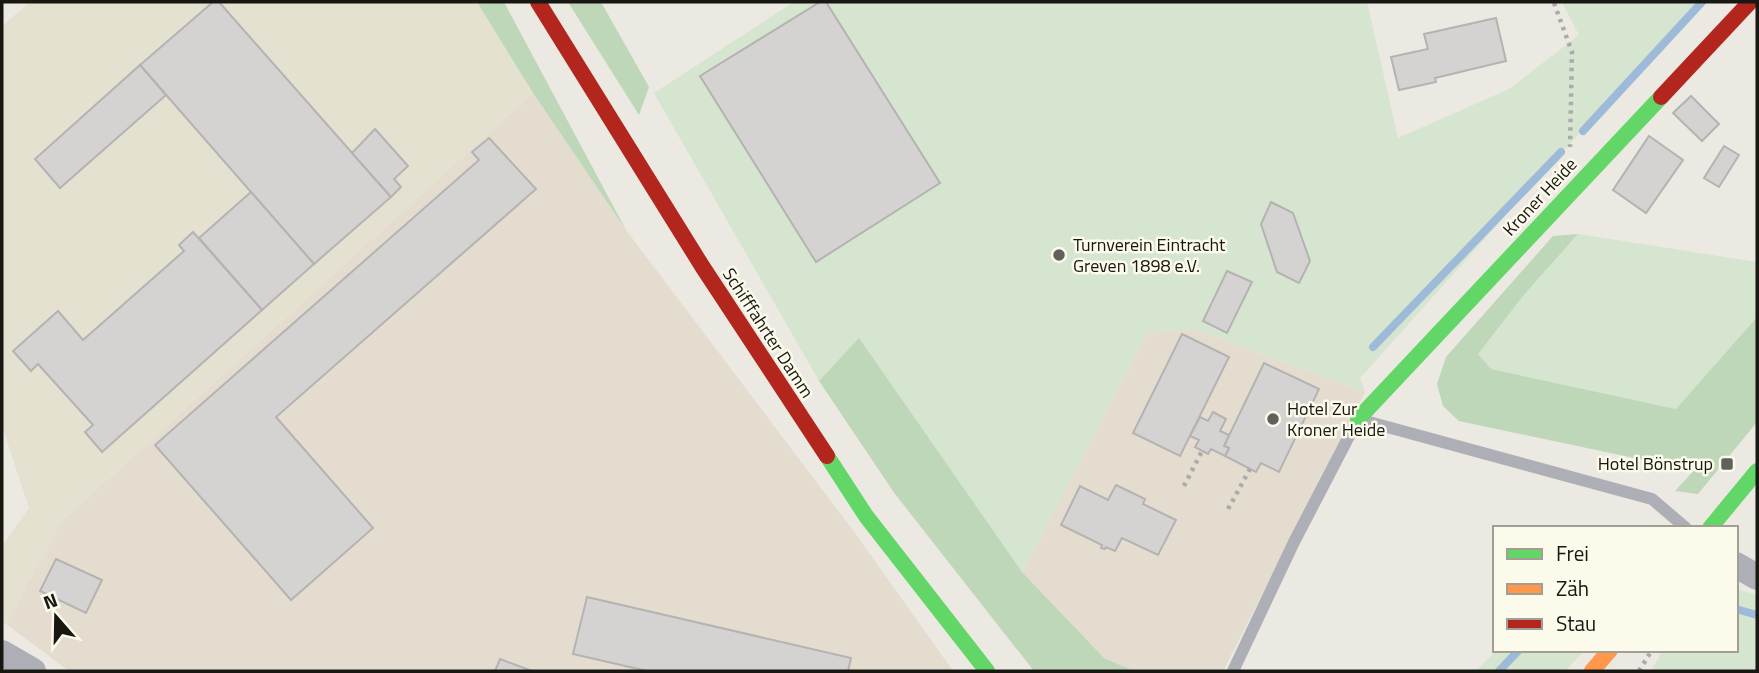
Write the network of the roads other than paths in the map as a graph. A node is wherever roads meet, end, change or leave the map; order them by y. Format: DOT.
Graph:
graph roads {
  1 [pos="538,2"];
  2 [pos="1750,2"];
  3 [pos="1358,419"];
  4 [pos="1757,471"];
  5 [pos="1684,526"];
  6 [pos="1712,526"];
  7 [pos="1738,566"];
  8 [pos="1757,577"];
  9 [pos="1608,652"];
  10 [pos="2,653"];
  11 [pos="33,671"];
  12 [pos="987,671"];
  13 [pos="1233,671"];
  14 [pos="1592,671"];
  1 -- 12 [label="main road, Schifffahrter Damm"];
  2 -- 3 [label="main road, Kroner Heide"];
  3 -- 5 [label="lane"];
  3 -- 13 [label="lane"];
  4 -- 6 [label="main road"];
  7 -- 8 [label="street"];
  9 -- 14 [label="main road"];
  10 -- 11 [label="street"];
}
